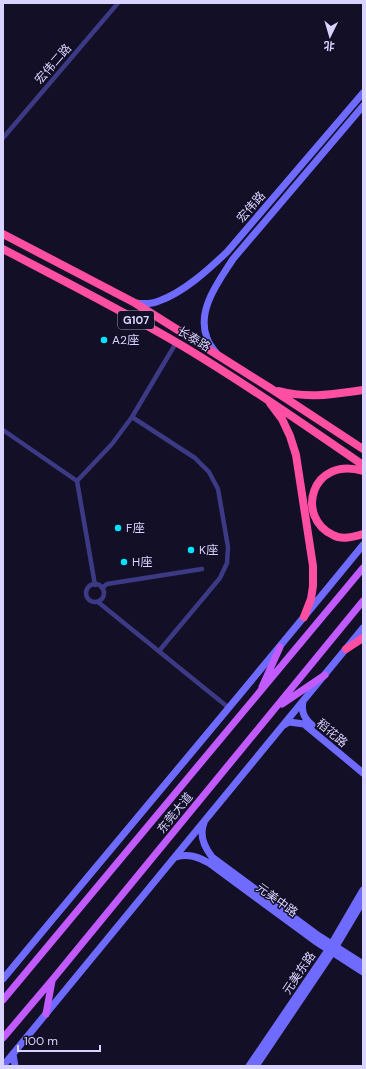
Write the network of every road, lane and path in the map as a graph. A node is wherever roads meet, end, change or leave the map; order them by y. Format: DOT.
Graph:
graph roads {
  1 [pos="118,3"];
  2 [pos="363,93"];
  3 [pos="363,106"];
  4 [pos="3,138"];
  5 [pos="3,234"];
  6 [pos="3,249"];
  7 [pos="135,304"];
  8 [pos="176,343"];
  9 [pos="218,355"];
  10 [pos="270,388"];
  11 [pos="363,390"];
  12 [pos="266,397"];
  13 [pos="132,417"];
  14 [pos="3,430"];
  15 [pos="363,449"];
  16 [pos="363,465"];
  17 [pos="363,471"];
  18 [pos="77,481"];
  19 [pos="363,534"];
  20 [pos="363,545"];
  21 [pos="363,568"];
  22 [pos="202,569"];
  23 [pos="95,585"];
  24 [pos="102,588"];
  25 [pos="363,601"];
  26 [pos="98,602"];
  27 [pos="304,617"];
  28 [pos="363,628"];
  29 [pos="363,638"];
  30 [pos="280,647"];
  31 [pos="346,649"];
  32 [pos="160,652"];
  33 [pos="325,675"];
  34 [pos="258,696"];
  35 [pos="304,701"];
  36 [pos="229,708"];
  37 [pos="275,709"];
  38 [pos="283,725"];
  39 [pos="363,768"];
  40 [pos="363,773"];
  41 [pos="205,822"];
  42 [pos="175,858"];
  43 [pos="363,890"];
  44 [pos="363,902"];
  45 [pos="332,948"];
  46 [pos="363,964"];
  47 [pos="363,972"];
  48 [pos="3,979"];
  49 [pos="53,979"];
  50 [pos="3,1000"];
  51 [pos="46,1014"];
  52 [pos="3,1038"];
  53 [pos="13,1054"];
  54 [pos="3,1066"];
  55 [pos="15,1066"];
  56 [pos="249,1066"];
  57 [pos="256,1066"];
  1 -- 4 [label="street, 宏伟二路"];
  2 -- 7 [label="street, 宏伟路"];
  3 -- 9 [label="street, 宏伟路"];
  5 -- 7 [label="highway, 长泰路 / G107"];
  6 -- 8 [label="highway, 长泰路 / G107"];
  7 -- 9 [label="highway, 长泰路 / G107"];
  8 -- 12 [label="highway, 长泰路 / G107"];
  8 -- 13 [label="street"];
  9 -- 10 [label="highway, 长泰路 / G107"];
  10 -- 11 [label="highway"];
  10 -- 15 [label="highway, 长泰路 / G107"];
  12 -- 16 [label="highway, 长泰路 / G107"];
  12 -- 27 [label="highway"];
  13 -- 18 [label="street"];
  13 -- 32 [label="street"];
  14 -- 18 [label="street"];
  17 -- 19 [label="highway"];
  18 -- 23 [label="street"];
  20 -- 27 [label="street"];
  21 -- 34 [label="main road, 东莞大道"];
  22 -- 24 [label="street"];
  23 -- 24 [label="street"];
  23 -- 26 [label="street"];
  24 -- 26 [label="street"];
  25 -- 37 [label="main road, 东莞大道"];
  26 -- 32 [label="street"];
  27 -- 30 [label="street"];
  28 -- 31 [label="street"];
  29 -- 31 [label="highway"];
  30 -- 34 [label="main road"];
  30 -- 36 [label="street"];
  31 -- 33 [label="street"];
  32 -- 36 [label="street"];
  33 -- 35 [label="street"];
  33 -- 37 [label="main road"];
  34 -- 50 [label="main road, 东莞大道"];
  35 -- 38 [label="street"];
  35 -- 39 [label="street, 稻花路"];
  36 -- 48 [label="street"];
  37 -- 49 [label="main road, 东莞大道"];
  38 -- 40 [label="street, 稻花路"];
  38 -- 41 [label="street"];
  41 -- 42 [label="street"];
  41 -- 45 [label="street, 元美中路"];
  42 -- 45 [label="street, 元美中路"];
  42 -- 51 [label="street"];
  43 -- 45 [label="street, 元美东路"];
  44 -- 45 [label="street, 元美东路"];
  45 -- 46 [label="street, 元美中路"];
  45 -- 47 [label="street, 元美中路"];
  45 -- 56 [label="street, 元美东路"];
  45 -- 57 [label="street, 元美东路"];
  49 -- 51 [label="main road"];
  49 -- 52 [label="main road, 东莞大道"];
  51 -- 53 [label="street"];
  53 -- 54 [label="street"];
  53 -- 55 [label="street"];
}
